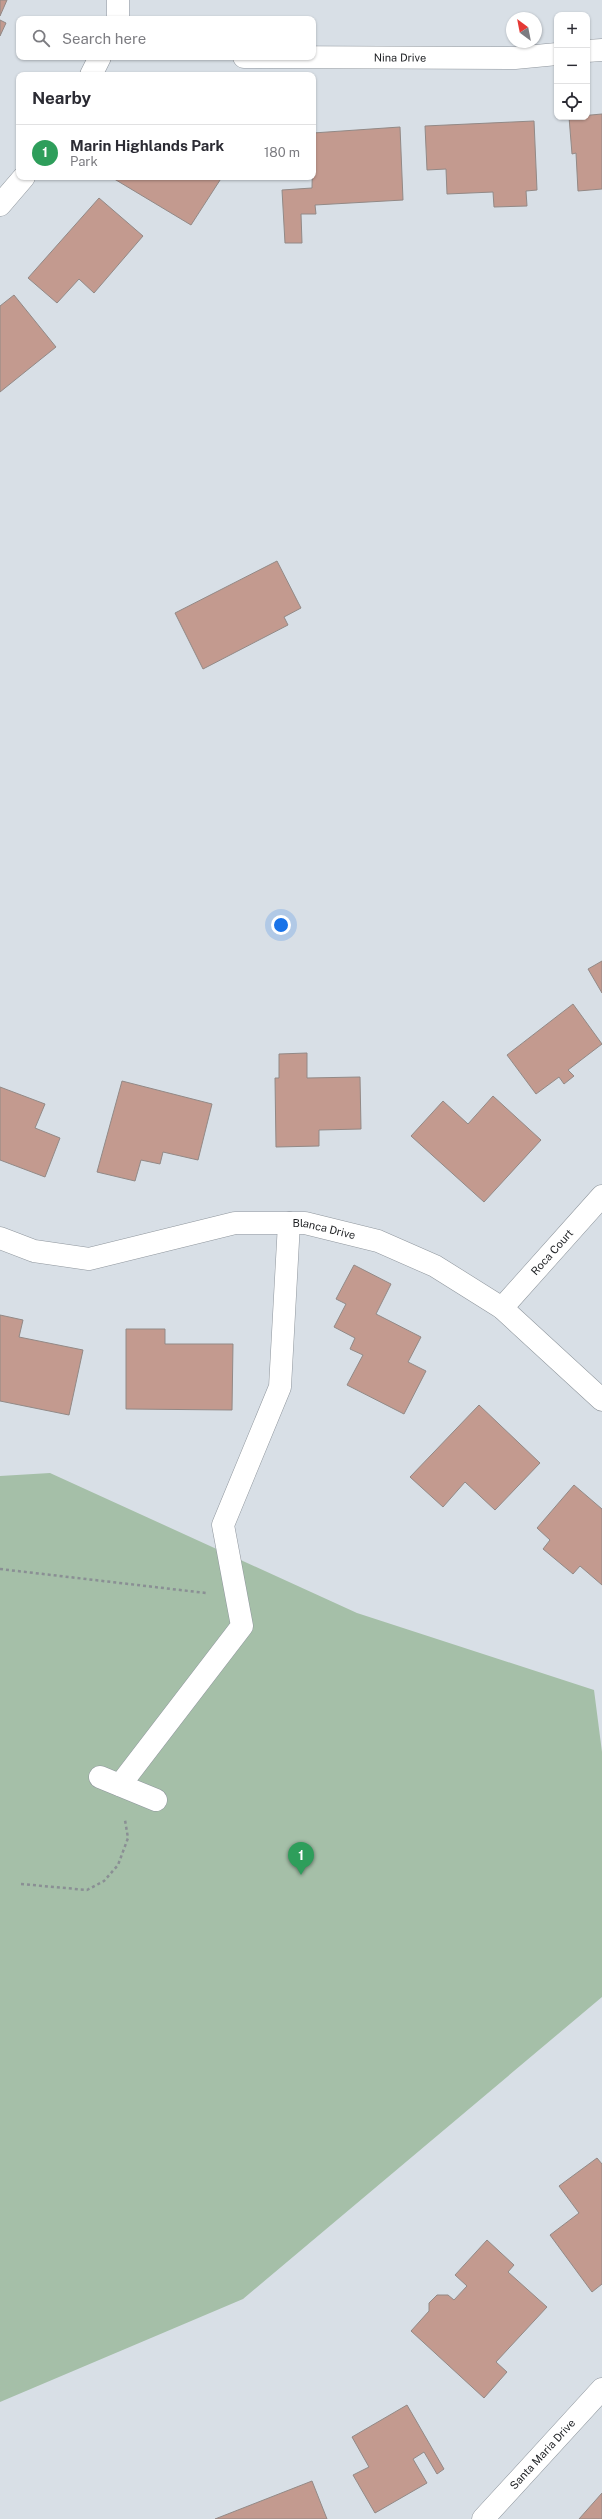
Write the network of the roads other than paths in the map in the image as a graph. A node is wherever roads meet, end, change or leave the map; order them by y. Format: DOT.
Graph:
graph roads {
  1 [pos="118,0"];
  2 [pos="118,16"];
  3 [pos="602,50"];
  4 [pos="590,51"];
  5 [pos="554,54"];
  6 [pos="316,57"];
  7 [pos="98,60"];
  8 [pos="92,72"];
  9 [pos="21,180"];
  10 [pos="0,205"];
  11 [pos="602,1196"];
  12 [pos="289,1223"];
  13 [pos="0,1238"];
  14 [pos="502,1308"];
  15 [pos="602,1400"];
  16 [pos="242,1626"];
  17 [pos="246,1648"];
  18 [pos="100,1777"];
  19 [pos="120,1785"];
  20 [pos="156,1800"];
  21 [pos="602,2389"];
  22 [pos="483,2519"];
  1 -- 2 [label="street"];
  3 -- 4 [label="street"];
  5 -- 6 [label="street, Nina Drive"];
  7 -- 8 [label="street"];
  9 -- 10 [label="street"];
  11 -- 14 [label="street, Roca Court"];
  12 -- 13 [label="street, Blanca Drive"];
  12 -- 14 [label="street, Blanca Drive"];
  12 -- 16 [label="street"];
  14 -- 15 [label="street, Blanca Drive"];
  16 -- 17 [label="street"];
  16 -- 19 [label="street"];
  18 -- 19 [label="street"];
  19 -- 20 [label="street"];
  21 -- 22 [label="street, Santa Maria Drive"];
}
